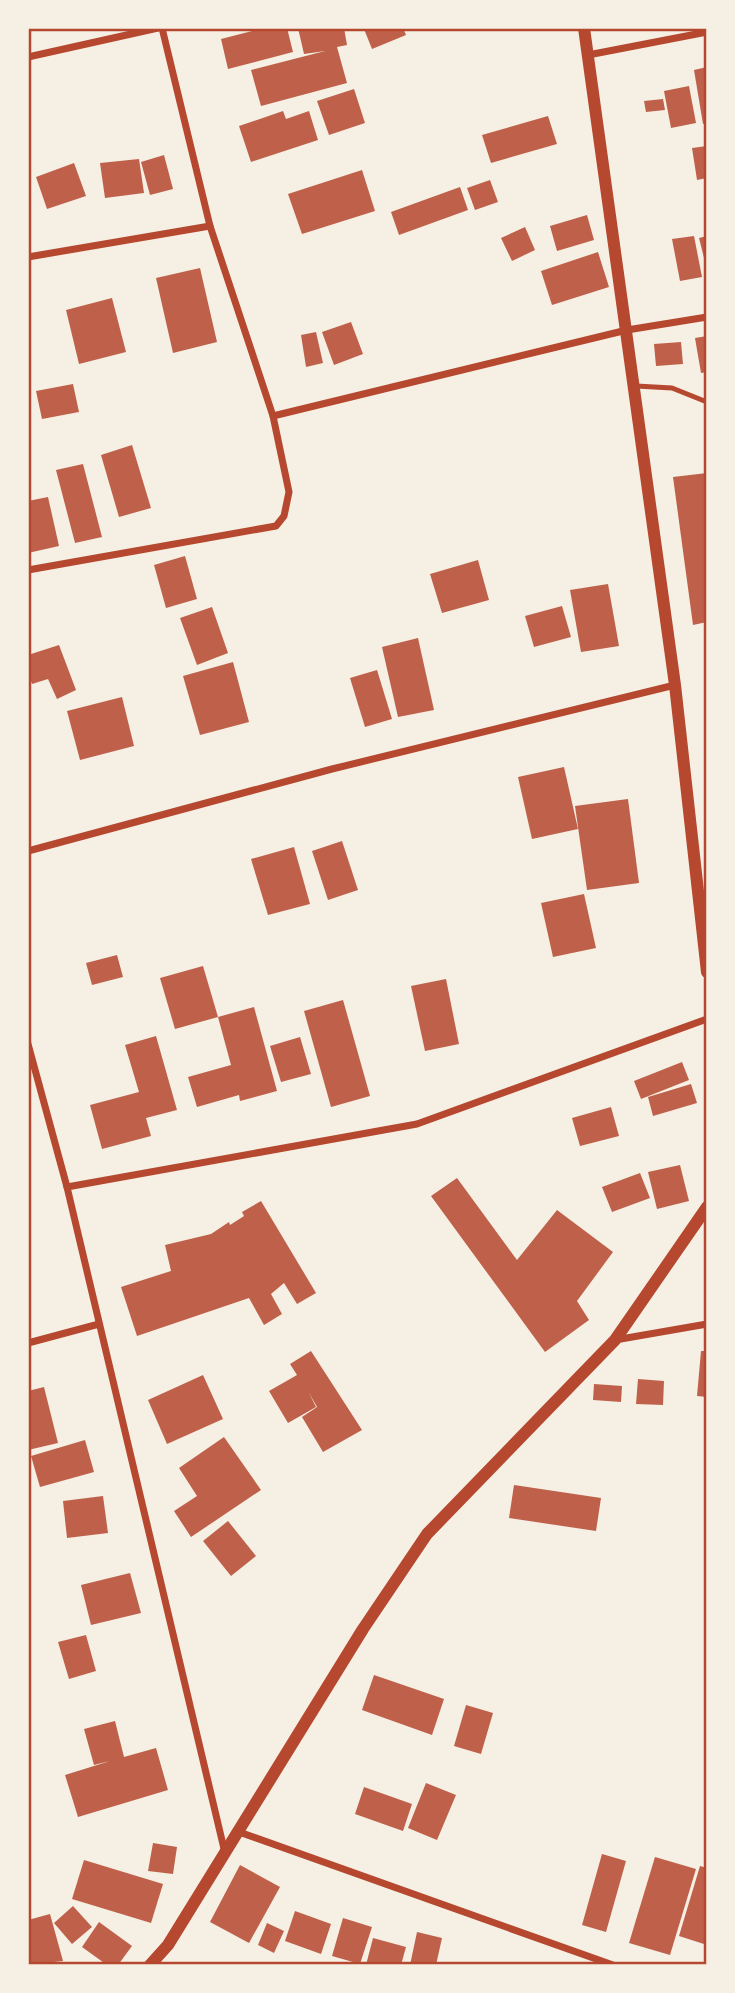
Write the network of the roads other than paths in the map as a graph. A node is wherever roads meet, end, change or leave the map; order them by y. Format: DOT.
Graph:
graph roads {
  1 [pos="160,28"];
  2 [pos="584,28"];
  3 [pos="707,32"];
  4 [pos="588,55"];
  5 [pos="28,57"];
  6 [pos="210,226"];
  7 [pos="28,257"];
  8 [pos="707,317"];
  9 [pos="627,330"];
  10 [pos="636,386"];
  11 [pos="707,402"];
  12 [pos="273,416"];
  13 [pos="28,570"];
  14 [pos="675,685"];
  15 [pos="28,851"];
  16 [pos="707,972"];
  17 [pos="707,1019"];
  18 [pos="28,1044"];
  19 [pos="67,1187"];
  20 [pos="707,1207"];
  21 [pos="99,1324"];
  22 [pos="707,1324"];
  23 [pos="615,1340"];
  24 [pos="28,1343"];
  25 [pos="239,1832"];
  26 [pos="226,1854"];
  27 [pos="150,1965"];
  28 [pos="613,1965"];
  1 -- 5 [label="street"];
  1 -- 6 [label="street"];
  2 -- 4 [label="street"];
  3 -- 4 [label="street"];
  4 -- 9 [label="street"];
  6 -- 7 [label="street"];
  6 -- 12 [label="street"];
  8 -- 9 [label="street"];
  9 -- 10 [label="street"];
  9 -- 12 [label="street"];
  10 -- 11 [label="lane"];
  10 -- 14 [label="street"];
  12 -- 13 [label="street"];
  14 -- 15 [label="street"];
  14 -- 16 [label="street"];
  17 -- 19 [label="street"];
  18 -- 19 [label="street"];
  19 -- 21 [label="street"];
  20 -- 23 [label="street"];
  21 -- 24 [label="street"];
  21 -- 26 [label="street"];
  22 -- 23 [label="street"];
  23 -- 25 [label="street"];
  25 -- 26 [label="street"];
  25 -- 28 [label="street"];
  26 -- 27 [label="street"];
}
